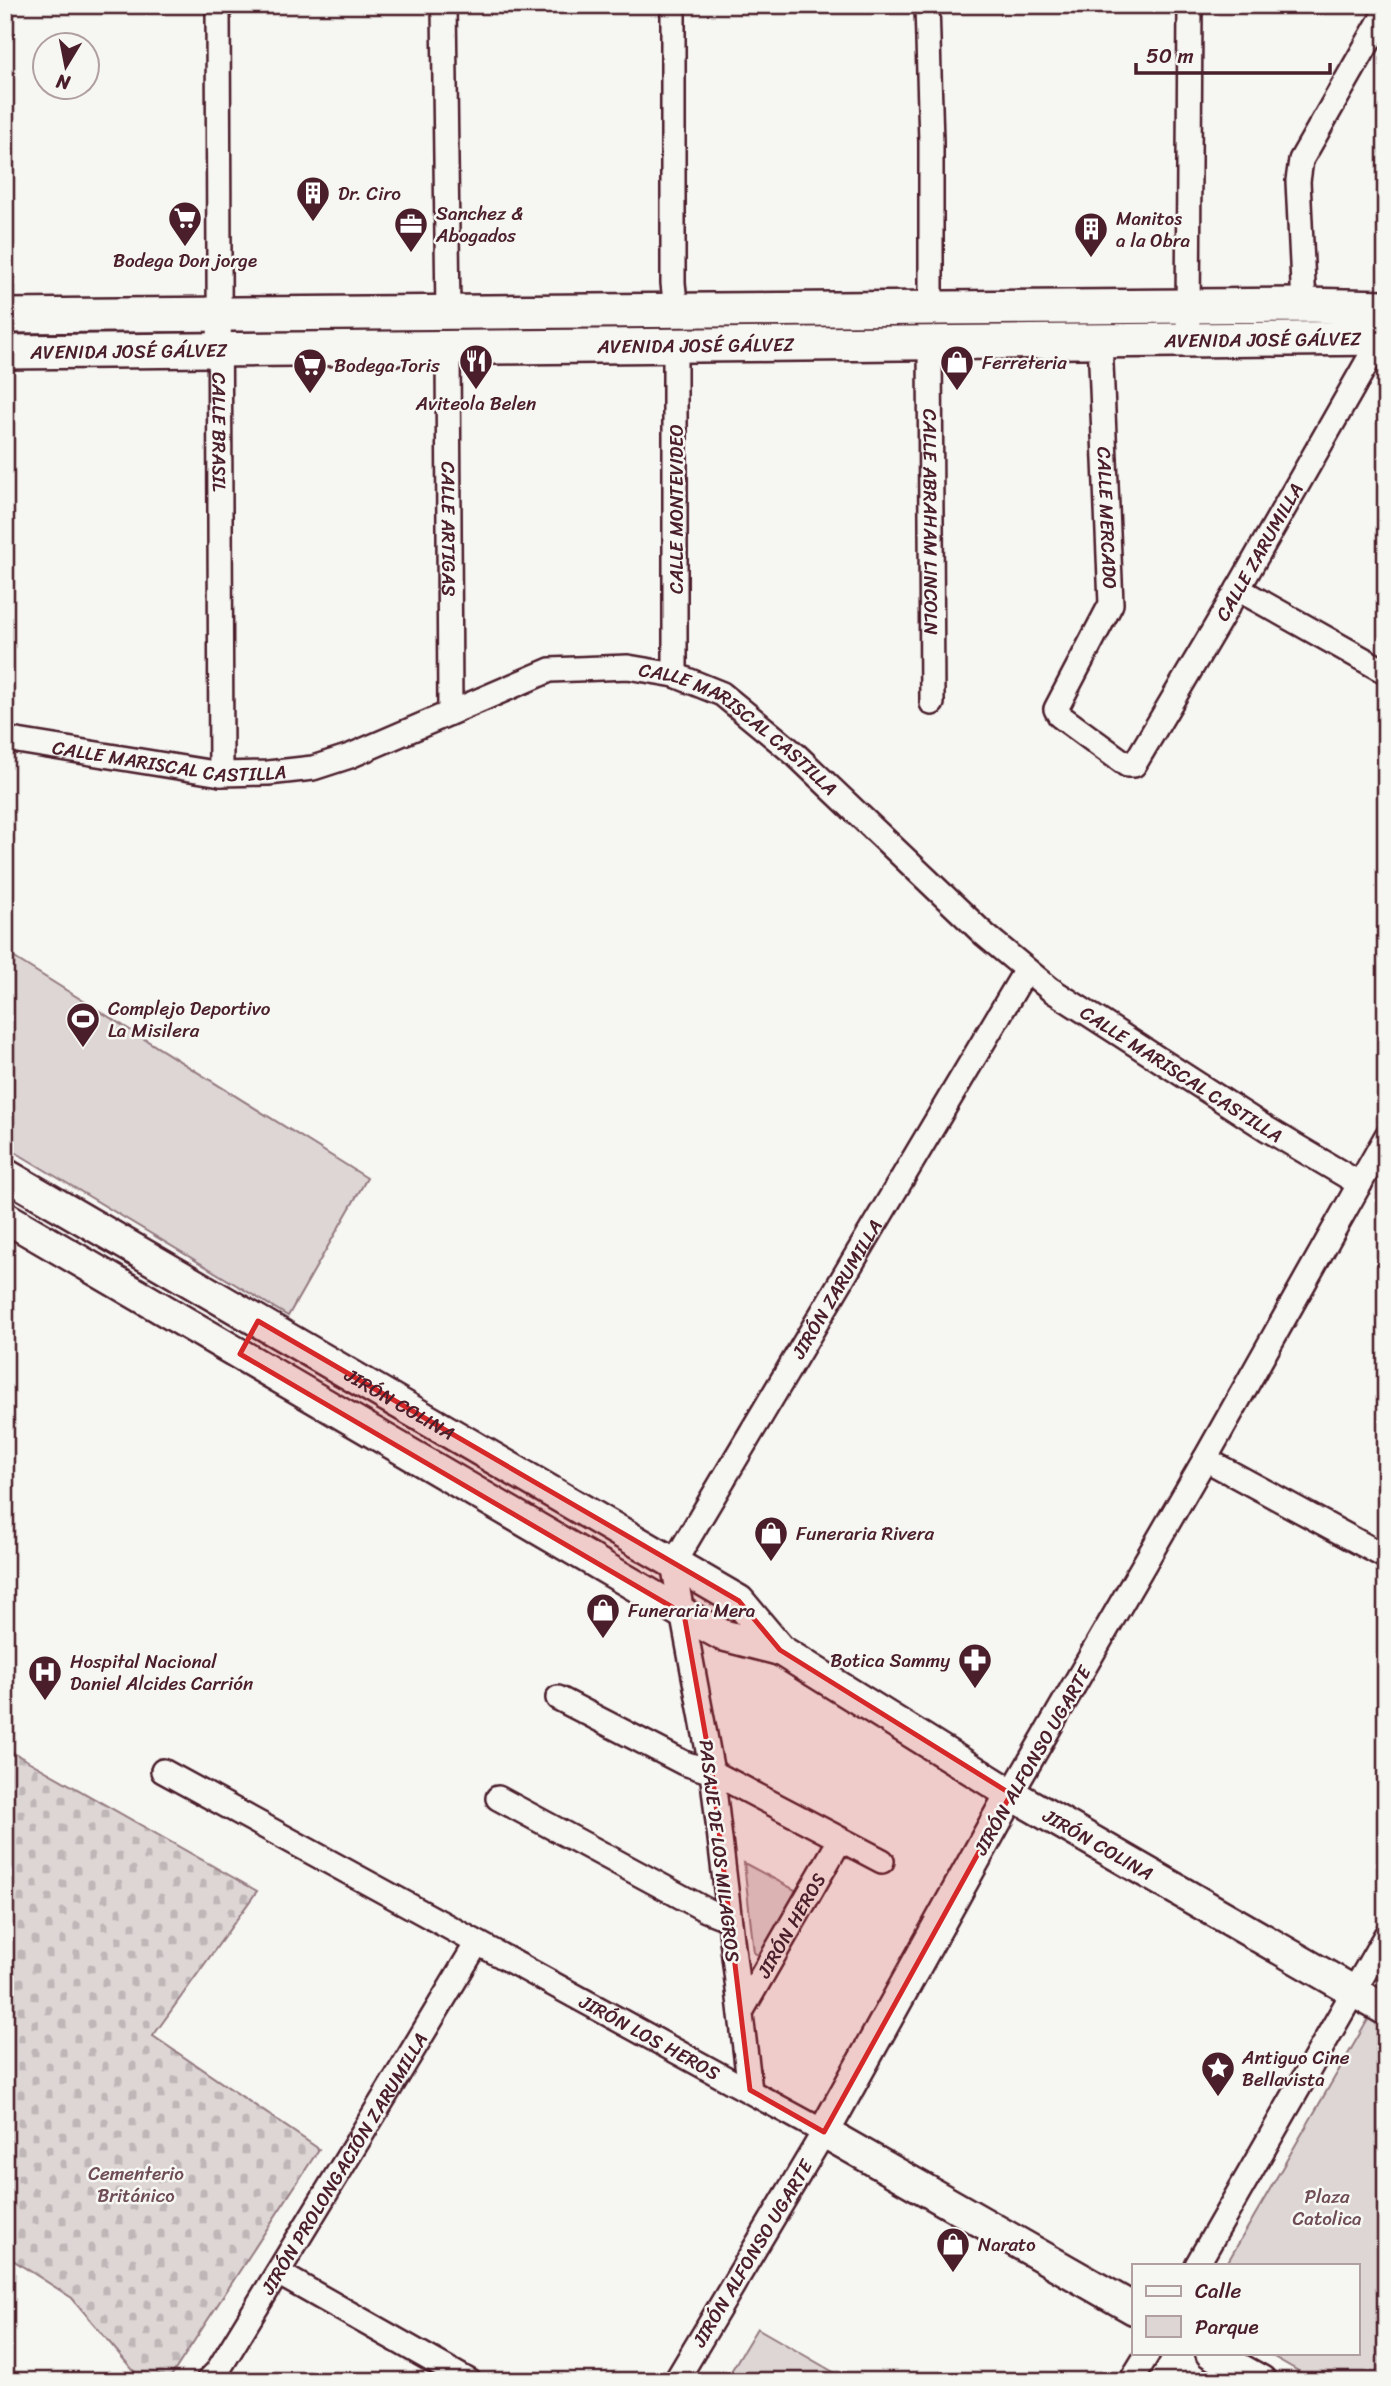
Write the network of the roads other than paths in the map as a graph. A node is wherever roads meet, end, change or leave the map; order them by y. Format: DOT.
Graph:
graph roads {
  1 [pos="218,5"];
  2 [pos="444,5"];
  3 [pos="673,5"];
  4 [pos="927,5"];
  5 [pos="1190,5"];
  6 [pos="1386,10"];
  7 [pos="1304,305"];
  8 [pos="1188,307"];
  9 [pos="931,309"];
  10 [pos="676,311"];
  11 [pos="448,313"];
  12 [pos="219,314"];
  13 [pos="5,316"];
  14 [pos="1384,327"];
  15 [pos="1100,340"];
  16 [pos="1187,340"];
  17 [pos="930,342"];
  18 [pos="675,344"];
  19 [pos="448,348"];
  20 [pos="219,349"];
  21 [pos="5,352"];
  22 [pos="1238,589"];
  23 [pos="1386,673"];
  24 [pos="675,675"];
  25 [pos="932,703"];
  26 [pos="450,712"];
  27 [pos="5,739"];
  28 [pos="1134,765"];
  29 [pos="221,774"];
  30 [pos="1026,970"];
  31 [pos="1386,1137"];
  32 [pos="5,1174"];
  33 [pos="1360,1184"];
  34 [pos="5,1217"];
  35 [pos="258,1321"];
  36 [pos="240,1354"];
  37 [pos="375,1390"];
  38 [pos="358,1423"];
  39 [pos="1205,1459"];
  40 [pos="522,1475"];
  41 [pos="504,1509"];
  42 [pos="1386,1557"];
  43 [pos="673,1564"];
  44 [pos="684,1614"];
  45 [pos="780,1650"];
  46 [pos="558,1698"];
  47 [pos="163,1771"];
  48 [pos="712,1772"];
  49 [pos="1011,1794"];
  50 [pos="498,1798"];
  51 [pos="841,1840"];
  52 [pos="882,1861"];
  53 [pos="729,1919"];
  54 [pos="1386,1935"];
  55 [pos="477,1943"];
  56 [pos="1354,1992"];
  57 [pos="1386,2010"];
  58 [pos="741,2012"];
  59 [pos="750,2090"];
  60 [pos="824,2132"];
  61 [pos="1198,2264"];
  62 [pos="278,2273"];
  63 [pos="1132,2308"];
  64 [pos="1146,2354"];
  65 [pos="1214,2354"];
  66 [pos="208,2381"];
  67 [pos="469,2381"];
  68 [pos="676,2381"];
  69 [pos="1131,2381"];
  70 [pos="1261,2381"];
  1 -- 12 [label="street, CALLE BRASIL"];
  2 -- 11 [label="street"];
  3 -- 10 [label="street"];
  4 -- 9 [label="street"];
  5 -- 8 [label="street"];
  6 -- 7 [label="street"];
  7 -- 8 [label="main road, AVENIDA JOSÉ GÁLVEZ"];
  7 -- 14 [label="main road, AVENIDA JOSÉ GÁLVEZ"];
  8 -- 9 [label="main road, AVENIDA JOSÉ GÁLVEZ"];
  8 -- 16 [label="street"];
  9 -- 10 [label="main road, AVENIDA JOSÉ GÁLVEZ"];
  10 -- 11 [label="main road, AVENIDA JOSÉ GÁLVEZ"];
  11 -- 12 [label="main road, AVENIDA JOSÉ GÁLVEZ"];
  12 -- 13 [label="main road, AVENIDA JOSÉ GÁLVEZ"];
  12 -- 20 [label="street, CALLE BRASIL"];
  14 -- 16 [label="main road, AVENIDA JOSÉ GÁLVEZ"];
  14 -- 22 [label="street, CALLE ZARUMILLA"];
  15 -- 16 [label="main road, AVENIDA JOSÉ GÁLVEZ"];
  15 -- 17 [label="main road, AVENIDA JOSÉ GÁLVEZ"];
  15 -- 28 [label="street, CALLE MERCADO"];
  17 -- 18 [label="main road, AVENIDA JOSÉ GÁLVEZ"];
  17 -- 25 [label="street, CALLE ABRAHAM LINCOLN"];
  18 -- 19 [label="main road, AVENIDA JOSÉ GÁLVEZ"];
  18 -- 24 [label="street, CALLE MONTEVIDEO"];
  19 -- 20 [label="main road, AVENIDA JOSÉ GÁLVEZ"];
  19 -- 26 [label="street, CALLE ARTIGAS"];
  20 -- 21 [label="main road, AVENIDA JOSÉ GÁLVEZ"];
  20 -- 29 [label="street, CALLE BRASIL"];
  22 -- 23 [label="street"];
  22 -- 28 [label="street, CALLE ZARUMILLA"];
  24 -- 26 [label="street, CALLE MARISCAL CASTILLA"];
  24 -- 30 [label="street, CALLE MARISCAL CASTILLA"];
  26 -- 29 [label="street, CALLE MARISCAL CASTILLA"];
  27 -- 29 [label="street, CALLE MARISCAL CASTILLA"];
  30 -- 33 [label="street, CALLE MARISCAL CASTILLA"];
  30 -- 43 [label="street, JIRÓN ZARUMILLA"];
  31 -- 33 [label="street, JIRÓN ALFONSO UGARTE"];
  32 -- 35 [label="street, JIRÓN COLINA"];
  33 -- 39 [label="street, JIRÓN ALFONSO UGARTE"];
  34 -- 36 [label="street, JIRÓN COLINA"];
  35 -- 36 [label="street"];
  35 -- 37 [label="street, JIRÓN COLINA"];
  36 -- 38 [label="street, JIRÓN COLINA"];
  37 -- 38 [label="street"];
  37 -- 40 [label="street, JIRÓN COLINA"];
  38 -- 41 [label="street, JIRÓN COLINA"];
  39 -- 42 [label="street"];
  39 -- 49 [label="street, JIRÓN ALFONSO UGARTE"];
  40 -- 41 [label="street"];
  40 -- 43 [label="street, JIRÓN COLINA"];
  41 -- 44 [label="street, JIRÓN COLINA"];
  43 -- 44 [label="street"];
  43 -- 45 [label="street, JIRÓN COLINA"];
  44 -- 45 [label="street, JIRÓN COLINA"];
  44 -- 48 [label="street, PASAJE DE LOS MILAGROS"];
  45 -- 49 [label="street, JIRÓN COLINA"];
  46 -- 48 [label="street"];
  47 -- 55 [label="street, JIRÓN LOS HEROS"];
  48 -- 51 [label="street"];
  48 -- 53 [label="street, PASAJE DE LOS MILAGROS"];
  49 -- 56 [label="street, JIRÓN COLINA"];
  49 -- 60 [label="street, JIRÓN ALFONSO UGARTE"];
  50 -- 53 [label="street"];
  51 -- 52 [label="street"];
  51 -- 58 [label="street, JIRÓN HEROS"];
  53 -- 58 [label="street, PASAJE DE LOS MILAGROS"];
  54 -- 56 [label="street"];
  55 -- 59 [label="street, JIRÓN LOS HEROS"];
  55 -- 62 [label="street, JIRÓN PROLONGACIÓN ZARUMILLA"];
  56 -- 57 [label="street, JIRÓN COLINA"];
  56 -- 61 [label="street"];
  58 -- 59 [label="street, PASAJE DE LOS MILAGROS"];
  59 -- 60 [label="street, JIRÓN LOS HEROS"];
  60 -- 63 [label="street, JIRÓN LOS HEROS"];
  60 -- 68 [label="street, JIRÓN ALFONSO UGARTE"];
  62 -- 66 [label="street, JIRÓN PROLONGACIÓN ZARUMILLA"];
  62 -- 67 [label="street"];
  64 -- 69 [label="street"];
  65 -- 70 [label="street"];
}
